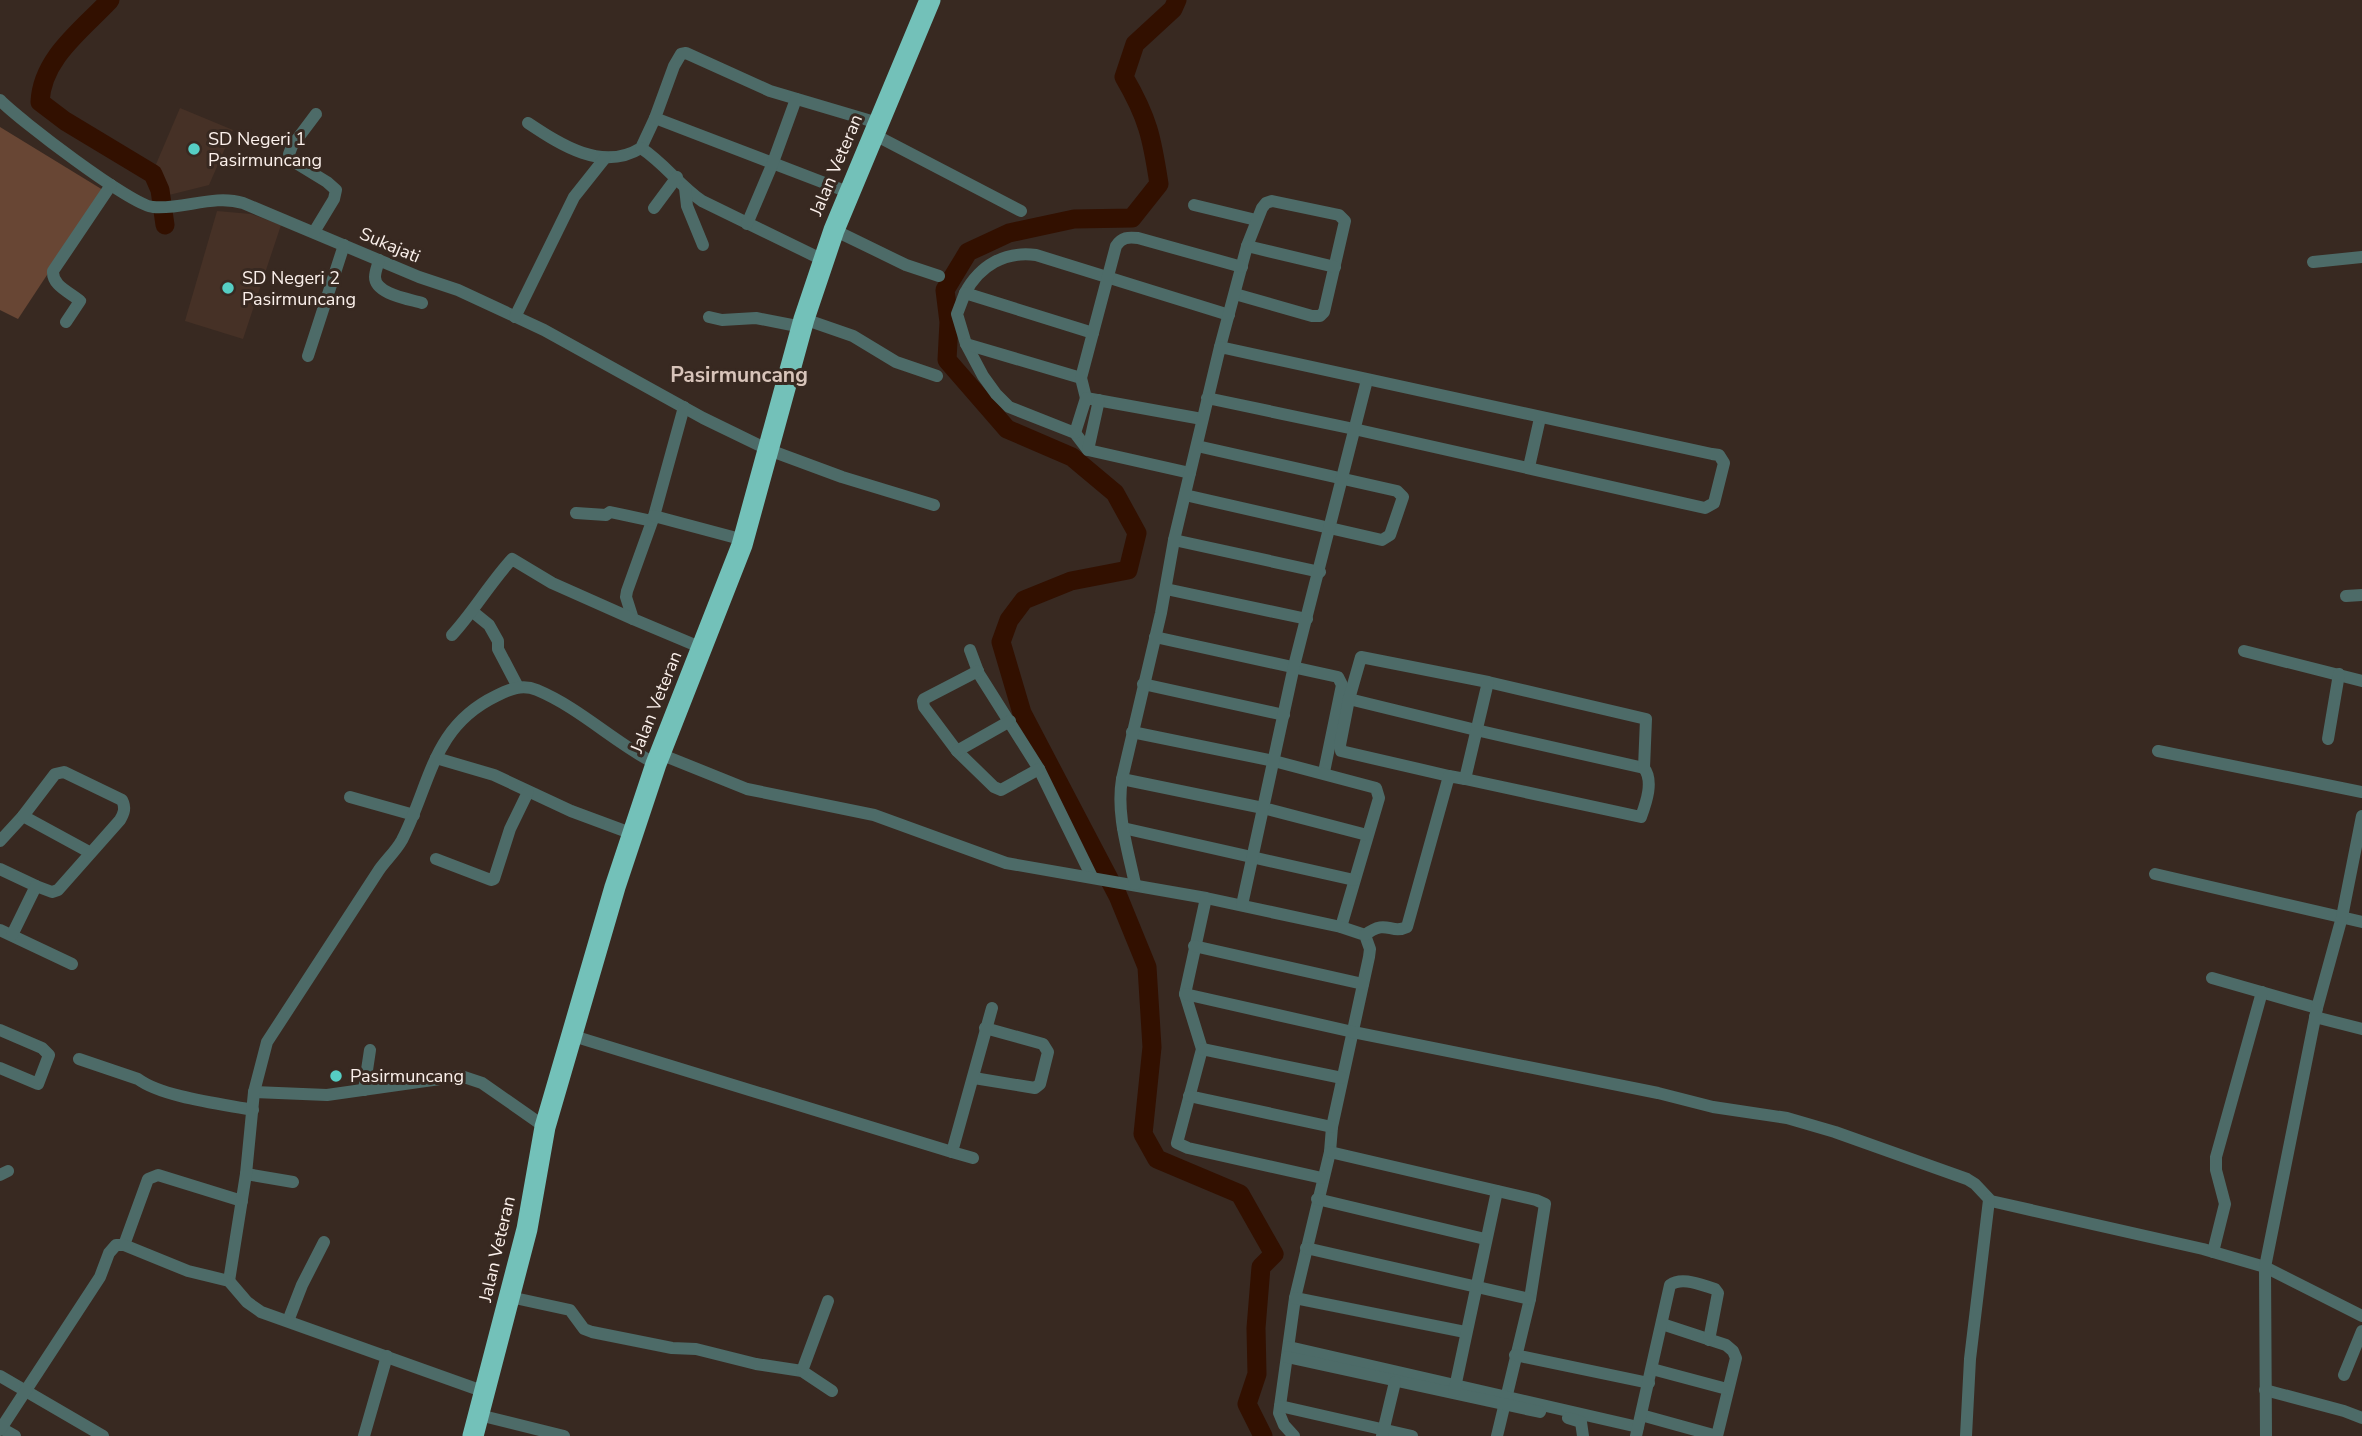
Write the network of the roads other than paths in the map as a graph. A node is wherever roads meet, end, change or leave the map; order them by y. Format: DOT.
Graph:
graph roads {
  1 [pos="930,0"];
  2 [pos="796,99"];
  3 [pos="0,100"];
  4 [pos="316,114"];
  5 [pos="655,118"];
  6 [pos="528,123"];
  7 [pos="876,128"];
  8 [pos="641,148"];
  9 [pos="605,158"];
  10 [pos="772,165"];
  11 [pos="677,177"];
  12 [pos="111,185"];
  13 [pos="685,188"];
  14 [pos="848,192"];
  15 [pos="1194,205"];
  16 [pos="654,208"];
  17 [pos="1021,211"];
  18 [pos="1256,220"];
  19 [pos="747,224"];
  20 [pos="834,230"];
  21 [pos="314,232"];
  22 [pos="344,245"];
  23 [pos="703,245"];
  24 [pos="1247,246"];
  25 [pos="2362,257"];
  26 [pos="379,260"];
  27 [pos="823,260"];
  28 [pos="2312,262"];
  29 [pos="1242,267"];
  30 [pos="1335,267"];
  31 [pos="939,276"];
  32 [pos="1107,278"];
  33 [pos="965,293"];
  34 [pos="1235,294"];
  35 [pos="422,303"];
  36 [pos="1229,315"];
  37 [pos="515,317"];
  38 [pos="709,317"];
  39 [pos="66,323"];
  40 [pos="803,323"];
  41 [pos="1093,333"];
  42 [pos="967,344"];
  43 [pos="1220,347"];
  44 [pos="308,356"];
  45 [pos="937,376"];
  46 [pos="1081,377"];
  47 [pos="1367,380"];
  48 [pos="1086,398"];
  49 [pos="1207,398"];
  50 [pos="1099,400"];
  51 [pos="684,407"];
  52 [pos="1540,418"];
  53 [pos="1202,419"];
  54 [pos="1354,429"];
  55 [pos="1075,433"];
  56 [pos="1197,446"];
  57 [pos="769,450"];
  58 [pos="1088,450"];
  59 [pos="1529,467"];
  60 [pos="1191,474"];
  61 [pos="1342,477"];
  62 [pos="1185,495"];
  63 [pos="934,505"];
  64 [pos="576,513"];
  65 [pos="653,518"];
  66 [pos="1330,527"];
  67 [pos="744,540"];
  68 [pos="1174,540"];
  69 [pos="1320,572"];
  70 [pos="1166,589"];
  71 [pos="2362,595"];
  72 [pos="2346,596"];
  73 [pos="473,612"];
  74 [pos="633,619"];
  75 [pos="1307,620"];
  76 [pos="452,635"];
  77 [pos="1155,637"];
  78 [pos="702,648"];
  79 [pos="970,650"];
  80 [pos="2244,650"];
  81 [pos="1294,666"];
  82 [pos="978,671"];
  83 [pos="2339,674"];
  84 [pos="2362,681"];
  85 [pos="1488,682"];
  86 [pos="1143,684"];
  87 [pos="518,687"];
  88 [pos="1349,699"];
  89 [pos="1284,715"];
  90 [pos="1010,721"];
  91 [pos="1476,730"];
  92 [pos="1132,732"];
  93 [pos="2328,740"];
  94 [pos="957,751"];
  95 [pos="2158,751"];
  96 [pos="436,758"];
  97 [pos="658,759"];
  98 [pos="1274,761"];
  99 [pos="1644,768"];
  100 [pos="1039,769"];
  101 [pos="1324,772"];
  102 [pos="1449,775"];
  103 [pos="1122,779"];
  104 [pos="1465,779"];
  105 [pos="528,792"];
  106 [pos="2362,792"];
  107 [pos="350,797"];
  108 [pos="1263,808"];
  109 [pos="414,815"];
  110 [pos="23,816"];
  111 [pos="2362,816"];
  112 [pos="1123,828"];
  113 [pos="633,834"];
  114 [pos="1367,835"];
  115 [pos="0,841"];
  116 [pos="91,853"];
  117 [pos="1253,856"];
  118 [pos="436,859"];
  119 [pos="0,869"];
  120 [pos="2155,874"];
  121 [pos="1094,877"];
  122 [pos="1354,880"];
  123 [pos="1130,884"];
  124 [pos="36,886"];
  125 [pos="1206,898"];
  126 [pos="1242,905"];
  127 [pos="2342,918"];
  128 [pos="2362,922"];
  129 [pos="1341,927"];
  130 [pos="6,933"];
  131 [pos="1365,935"];
  132 [pos="1194,946"];
  133 [pos="72,964"];
  134 [pos="2212,978"];
  135 [pos="1363,984"];
  136 [pos="2262,992"];
  137 [pos="1185,994"];
  138 [pos="992,1008"];
  139 [pos="2316,1012"];
  140 [pos="985,1028"];
  141 [pos="2362,1029"];
  142 [pos="0,1030"];
  143 [pos="1353,1032"];
  144 [pos="570,1035"];
  145 [pos="1202,1049"];
  146 [pos="370,1050"];
  147 [pos="79,1059"];
  148 [pos="0,1068"];
  149 [pos="974,1079"];
  150 [pos="1342,1079"];
  151 [pos="365,1090"];
  152 [pos="254,1092"];
  153 [pos="1189,1097"];
  154 [pos="253,1110"];
  155 [pos="545,1127"];
  156 [pos="1332,1128"];
  157 [pos="952,1152"];
  158 [pos="1330,1152"];
  159 [pos="973,1158"];
  160 [pos="246,1174"];
  161 [pos="1322,1178"];
  162 [pos="293,1182"];
  163 [pos="1497,1191"];
  164 [pos="1317,1199"];
  165 [pos="242,1201"];
  166 [pos="1993,1201"];
  167 [pos="1485,1239"];
  168 [pos="324,1241"];
  169 [pos="124,1245"];
  170 [pos="1306,1248"];
  171 [pos="2213,1252"];
  172 [pos="2265,1267"];
  173 [pos="229,1281"];
  174 [pos="1475,1286"];
  175 [pos="510,1297"];
  176 [pos="1295,1298"];
  177 [pos="1530,1299"];
  178 [pos="828,1301"];
  179 [pos="2362,1316"];
  180 [pos="288,1321"];
  181 [pos="1662,1324"];
  182 [pos="2362,1331"];
  183 [pos="1465,1332"];
  184 [pos="1709,1340"];
  185 [pos="1288,1352"];
  186 [pos="1515,1355"];
  187 [pos="387,1356"];
  188 [pos="1652,1369"];
  189 [pos="802,1371"];
  190 [pos="2344,1375"];
  191 [pos="0,1376"];
  192 [pos="1395,1382"];
  193 [pos="1649,1383"];
  194 [pos="1727,1389"];
  195 [pos="1454,1390"];
  196 [pos="2265,1390"];
  197 [pos="26,1391"];
  198 [pos="832,1391"];
  199 [pos="485,1392"];
  200 [pos="1505,1401"];
  201 [pos="1280,1406"];
  202 [pos="479,1415"];
  203 [pos="2362,1418"];
  204 [pos="1638,1426"];
  205 [pos="1,1429"];
  206 [pos="1383,1433"];
  207 [pos="15,1436"];
  208 [pos="103,1436"];
  209 [pos="364,1436"];
  210 [pos="474,1436"];
  211 [pos="564,1436"];
  212 [pos="1294,1436"];
  213 [pos="1412,1436"];
  214 [pos="1497,1436"];
  215 [pos="1583,1436"];
  216 [pos="1717,1436"];
  217 [pos="1966,1436"];
  218 [pos="2266,1436"];
  1 -- 7 [label="highway, Jalan Veteran"];
  2 -- 5 [label="street"];
  2 -- 7 [label="street"];
  2 -- 10 [label="street"];
  3 -- 12 [label="street, Sukajati"];
  4 -- 21 [label="street"];
  5 -- 8 [label="street"];
  5 -- 10 [label="street"];
  6 -- 9 [label="street"];
  7 -- 14 [label="highway, Jalan Veteran"];
  7 -- 17 [label="street"];
  8 -- 9 [label="street"];
  8 -- 11 [label="street"];
  9 -- 37 [label="street"];
  10 -- 14 [label="street"];
  10 -- 19 [label="street"];
  11 -- 13 [label="street"];
  11 -- 16 [label="street"];
  12 -- 21 [label="street, Sukajati"];
  12 -- 39 [label="street"];
  13 -- 19 [label="street"];
  13 -- 23 [label="street"];
  14 -- 20 [label="highway, Jalan Veteran"];
  15 -- 18 [label="street"];
  18 -- 24 [label="street"];
  18 -- 30 [label="street"];
  19 -- 27 [label="street"];
  20 -- 27 [label="highway, Jalan Veteran"];
  20 -- 31 [label="street"];
  21 -- 22 [label="street, Sukajati"];
  22 -- 26 [label="street, Sukajati"];
  22 -- 44 [label="street"];
  24 -- 29 [label="street"];
  24 -- 30 [label="street"];
  25 -- 28 [label="street"];
  26 -- 35 [label="street"];
  26 -- 37 [label="street, Sukajati"];
  27 -- 40 [label="highway, Jalan Veteran"];
  29 -- 32 [label="street"];
  29 -- 34 [label="street"];
  30 -- 34 [label="street"];
  32 -- 33 [label="street"];
  32 -- 36 [label="street"];
  32 -- 41 [label="street"];
  33 -- 41 [label="street"];
  33 -- 42 [label="street"];
  34 -- 36 [label="street"];
  36 -- 43 [label="street"];
  37 -- 51 [label="street, Sukajati"];
  38 -- 40 [label="street"];
  40 -- 45 [label="street"];
  40 -- 57 [label="highway, Jalan Veteran"];
  41 -- 46 [label="street"];
  42 -- 46 [label="street"];
  42 -- 55 [label="street"];
  43 -- 47 [label="street"];
  43 -- 49 [label="street"];
  46 -- 48 [label="street"];
  47 -- 52 [label="street"];
  47 -- 54 [label="street"];
  48 -- 50 [label="street"];
  48 -- 55 [label="street"];
  49 -- 53 [label="street"];
  49 -- 54 [label="street"];
  50 -- 53 [label="street"];
  50 -- 58 [label="street"];
  51 -- 57 [label="street, Sukajati"];
  51 -- 65 [label="street"];
  52 -- 59 [label="street"];
  52 -- 59 [label="street"];
  53 -- 56 [label="street"];
  54 -- 59 [label="street"];
  54 -- 61 [label="street"];
  55 -- 58 [label="street"];
  56 -- 60 [label="street"];
  56 -- 61 [label="street"];
  57 -- 63 [label="street, Sukajati"];
  57 -- 67 [label="highway, Jalan Veteran"];
  58 -- 60 [label="street"];
  60 -- 62 [label="street"];
  61 -- 66 [label="street"];
  61 -- 66 [label="street"];
  62 -- 66 [label="street"];
  62 -- 68 [label="street"];
  64 -- 65 [label="street"];
  65 -- 67 [label="street"];
  65 -- 74 [label="street"];
  66 -- 69 [label="street"];
  67 -- 78 [label="highway, Jalan Veteran"];
  68 -- 69 [label="street"];
  68 -- 70 [label="street"];
  69 -- 75 [label="street"];
  70 -- 75 [label="street"];
  70 -- 77 [label="street"];
  71 -- 72 [label="street"];
  73 -- 74 [label="street"];
  73 -- 76 [label="street"];
  73 -- 87 [label="street"];
  74 -- 78 [label="street"];
  75 -- 81 [label="street"];
  77 -- 81 [label="street"];
  77 -- 86 [label="street"];
  78 -- 97 [label="highway, Jalan Veteran"];
  79 -- 82 [label="street"];
  80 -- 83 [label="street"];
  81 -- 89 [label="street"];
  81 -- 101 [label="street"];
  82 -- 90 [label="street"];
  82 -- 94 [label="street"];
  83 -- 84 [label="street"];
  83 -- 93 [label="street"];
  85 -- 88 [label="street"];
  85 -- 91 [label="street"];
  85 -- 99 [label="street"];
  86 -- 89 [label="street"];
  86 -- 92 [label="street"];
  87 -- 96 [label="street"];
  87 -- 97 [label="street"];
  88 -- 91 [label="street"];
  88 -- 102 [label="street"];
  89 -- 98 [label="street"];
  90 -- 94 [label="street"];
  90 -- 100 [label="street"];
  91 -- 99 [label="street"];
  91 -- 104 [label="street"];
  92 -- 98 [label="street"];
  92 -- 103 [label="street"];
  94 -- 100 [label="street"];
  95 -- 106 [label="street"];
  96 -- 105 [label="street"];
  96 -- 109 [label="street"];
  97 -- 113 [label="highway, Jalan Veteran"];
  97 -- 121 [label="street"];
  98 -- 101 [label="street"];
  98 -- 108 [label="street"];
  99 -- 104 [label="street"];
  100 -- 121 [label="street"];
  101 -- 114 [label="street"];
  102 -- 104 [label="street"];
  102 -- 131 [label="street"];
  103 -- 108 [label="street"];
  103 -- 112 [label="street"];
  105 -- 113 [label="street"];
  105 -- 118 [label="street"];
  107 -- 109 [label="street"];
  108 -- 114 [label="street"];
  108 -- 117 [label="street"];
  109 -- 152 [label="street"];
  110 -- 115 [label="street"];
  110 -- 116 [label="street"];
  110 -- 116 [label="street"];
  111 -- 127 [label="street"];
  112 -- 117 [label="street"];
  112 -- 123 [label="street"];
  113 -- 144 [label="highway, Jalan Veteran"];
  114 -- 122 [label="street"];
  116 -- 124 [label="street"];
  117 -- 122 [label="street"];
  117 -- 126 [label="street"];
  119 -- 124 [label="street"];
  120 -- 127 [label="street"];
  121 -- 123 [label="street"];
  122 -- 129 [label="street"];
  123 -- 125 [label="street"];
  124 -- 130 [label="street"];
  125 -- 126 [label="street"];
  125 -- 132 [label="street"];
  126 -- 129 [label="street"];
  127 -- 128 [label="street"];
  127 -- 139 [label="street"];
  129 -- 131 [label="street"];
  130 -- 133 [label="street"];
  131 -- 135 [label="street"];
  132 -- 135 [label="street"];
  132 -- 137 [label="street"];
  134 -- 136 [label="street"];
  135 -- 143 [label="street"];
  136 -- 139 [label="street"];
  136 -- 171 [label="street"];
  137 -- 143 [label="street"];
  137 -- 145 [label="street"];
  138 -- 140 [label="street"];
  139 -- 141 [label="street"];
  139 -- 172 [label="street"];
  140 -- 149 [label="street"];
  140 -- 149 [label="street"];
  142 -- 148 [label="street"];
  143 -- 150 [label="street"];
  143 -- 166 [label="street"];
  144 -- 155 [label="highway, Jalan Veteran"];
  144 -- 157 [label="street"];
  145 -- 150 [label="street"];
  145 -- 153 [label="street"];
  146 -- 151 [label="street"];
  147 -- 154 [label="street"];
  149 -- 157 [label="street"];
  150 -- 156 [label="street"];
  151 -- 152 [label="street"];
  151 -- 155 [label="street"];
  152 -- 154 [label="street"];
  153 -- 156 [label="street"];
  153 -- 161 [label="street"];
  154 -- 160 [label="street"];
  155 -- 175 [label="highway, Jalan Veteran"];
  156 -- 158 [label="street"];
  157 -- 159 [label="street"];
  158 -- 161 [label="street"];
  158 -- 163 [label="street"];
  160 -- 162 [label="street"];
  160 -- 165 [label="street"];
  161 -- 164 [label="street"];
  163 -- 167 [label="street"];
  163 -- 177 [label="street"];
  164 -- 167 [label="street"];
  164 -- 170 [label="street"];
  165 -- 169 [label="street"];
  165 -- 173 [label="street"];
  166 -- 171 [label="street"];
  166 -- 217 [label="street"];
  167 -- 174 [label="street"];
  168 -- 180 [label="street"];
  169 -- 173 [label="street"];
  169 -- 197 [label="street"];
  170 -- 174 [label="street"];
  170 -- 176 [label="street"];
  171 -- 172 [label="street"];
  172 -- 179 [label="street"];
  172 -- 196 [label="street"];
  173 -- 180 [label="street"];
  174 -- 177 [label="street"];
  174 -- 183 [label="street"];
  175 -- 189 [label="street"];
  175 -- 199 [label="highway, Jalan Veteran"];
  176 -- 183 [label="street"];
  176 -- 185 [label="street"];
  177 -- 186 [label="street"];
  178 -- 189 [label="street"];
  180 -- 187 [label="street"];
  181 -- 184 [label="street"];
  181 -- 184 [label="street"];
  181 -- 188 [label="street"];
  182 -- 190 [label="street"];
  183 -- 195 [label="street"];
  184 -- 194 [label="street"];
  185 -- 192 [label="street"];
  185 -- 195 [label="street"];
  185 -- 201 [label="street"];
  186 -- 193 [label="street"];
  186 -- 200 [label="street"];
  187 -- 199 [label="street"];
  187 -- 209 [label="street"];
  188 -- 193 [label="street"];
  188 -- 194 [label="street"];
  189 -- 198 [label="street"];
  191 -- 197 [label="street"];
  192 -- 195 [label="street"];
  192 -- 206 [label="street"];
  193 -- 204 [label="street"];
  194 -- 216 [label="street"];
  195 -- 200 [label="street"];
  196 -- 203 [label="street"];
  196 -- 218 [label="street"];
  197 -- 205 [label="street"];
  197 -- 208 [label="street"];
  199 -- 202 [label="highway, Jalan Veteran"];
  200 -- 204 [label="street"];
  200 -- 214 [label="street"];
  200 -- 215 [label="street"];
  201 -- 206 [label="street"];
  201 -- 212 [label="street"];
  202 -- 210 [label="highway, Jalan Veteran"];
  202 -- 211 [label="street"];
  204 -- 216 [label="street"];
  205 -- 207 [label="street"];
  206 -- 213 [label="street"];
}
